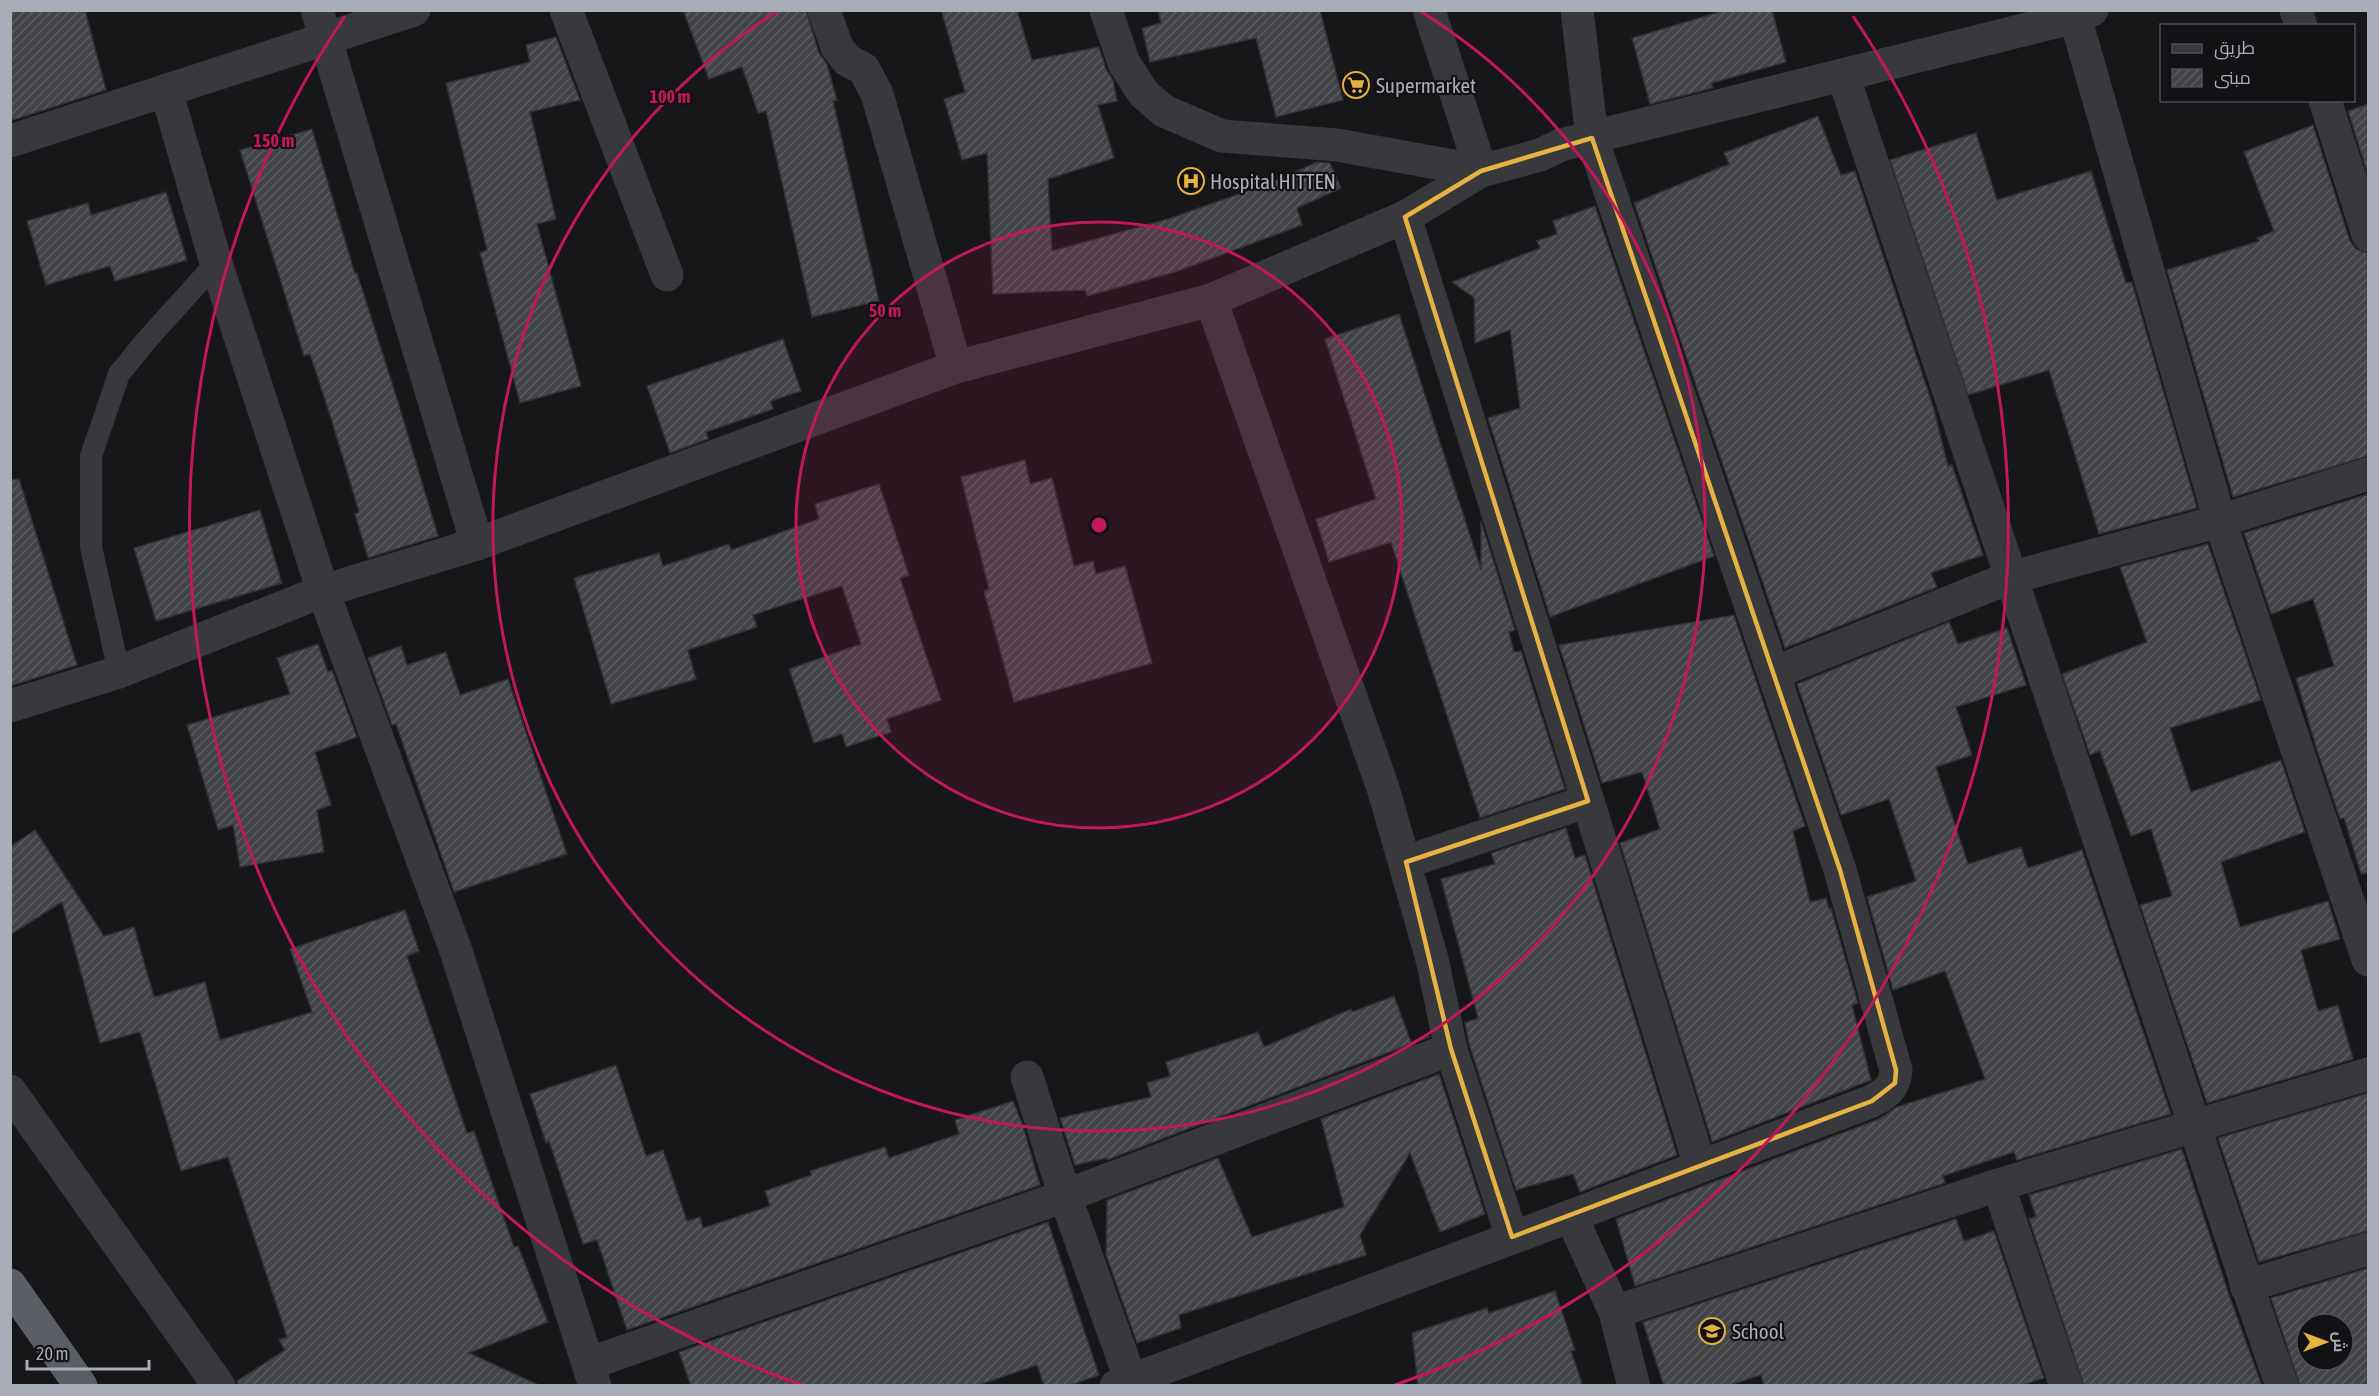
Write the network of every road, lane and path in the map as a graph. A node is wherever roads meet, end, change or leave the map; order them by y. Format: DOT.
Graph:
graph roads {
  1 [pos="414,10"];
  2 [pos="566,10"];
  3 [pos="824,10"];
  4 [pos="1106,10"];
  5 [pos="1429,10"];
  6 [pos="1577,10"];
  7 [pos="2084,14"];
  8 [pos="321,25"];
  9 [pos="1842,75"];
  10 [pos="166,90"];
  11 [pos="2326,102"];
  12 [pos="1592,138"];
  13 [pos="10,141"];
  14 [pos="1481,171"];
  15 [pos="1405,217"];
  16 [pos="2368,235"];
  17 [pos="216,263"];
  18 [pos="667,275"];
  19 [pos="1211,300"];
  20 [pos="956,367"];
  21 [pos="2368,474"];
  22 [pos="2220,521"];
  23 [pos="477,544"];
  24 [pos="2009,578"];
  25 [pos="323,591"];
  26 [pos="119,672"];
  27 [pos="1774,673"];
  28 [pos="10,706"];
  29 [pos="1588,801"];
  30 [pos="1406,862"];
  31 [pos="2368,960"];
  32 [pos="1451,1049"];
  33 [pos="2368,1074"];
  34 [pos="1027,1077"];
  35 [pos="10,1091"];
  36 [pos="2196,1126"];
  37 [pos="1700,1166"];
  38 [pos="1998,1185"];
  39 [pos="1065,1196"];
  40 [pos="1571,1216"];
  41 [pos="1512,1237"];
  42 [pos="2368,1249"];
  43 [pos="10,1285"];
  44 [pos="2246,1286"];
  45 [pos="1614,1312"];
  46 [pos="592,1375"];
  47 [pos="1124,1383"];
  48 [pos="81,1386"];
  49 [pos="219,1386"];
  50 [pos="1634,1386"];
  51 [pos="2066,1386"];
  52 [pos="2282,1386"];
  1 -- 8 [label="street"];
  2 -- 18 [label="street"];
  3 -- 20 [label="street"];
  4 -- 14 [label="street"];
  5 -- 14 [label="street"];
  6 -- 12 [label="street"];
  7 -- 9 [label="street"];
  7 -- 22 [label="street"];
  8 -- 10 [label="street"];
  8 -- 23 [label="street"];
  9 -- 12 [label="street"];
  9 -- 24 [label="street"];
  10 -- 13 [label="street"];
  10 -- 17 [label="street"];
  11 -- 16 [label="street"];
  12 -- 14 [label="street"];
  12 -- 27 [label="street"];
  14 -- 15 [label="street"];
  15 -- 19 [label="street"];
  15 -- 29 [label="street"];
  17 -- 25 [label="street"];
  17 -- 26 [label="lane"];
  19 -- 20 [label="street"];
  19 -- 30 [label="street"];
  20 -- 23 [label="street"];
  21 -- 22 [label="street"];
  22 -- 24 [label="street"];
  22 -- 31 [label="street"];
  23 -- 25 [label="street"];
  24 -- 27 [label="street"];
  24 -- 36 [label="street"];
  25 -- 26 [label="street"];
  25 -- 46 [label="street"];
  26 -- 28 [label="street"];
  27 -- 37 [label="street"];
  29 -- 30 [label="street"];
  29 -- 37 [label="street"];
  30 -- 32 [label="street"];
  32 -- 39 [label="street"];
  32 -- 41 [label="street"];
  33 -- 36 [label="street"];
  34 -- 39 [label="street"];
  35 -- 49 [label="street"];
  36 -- 38 [label="street"];
  36 -- 44 [label="street"];
  37 -- 40 [label="street"];
  38 -- 45 [label="street"];
  38 -- 51 [label="street"];
  39 -- 46 [label="street"];
  39 -- 47 [label="street"];
  40 -- 41 [label="street"];
  40 -- 45 [label="street"];
  41 -- 47 [label="street"];
  42 -- 44 [label="street"];
  43 -- 48 [label="highway"];
  44 -- 52 [label="street"];
  45 -- 50 [label="street"];
}
